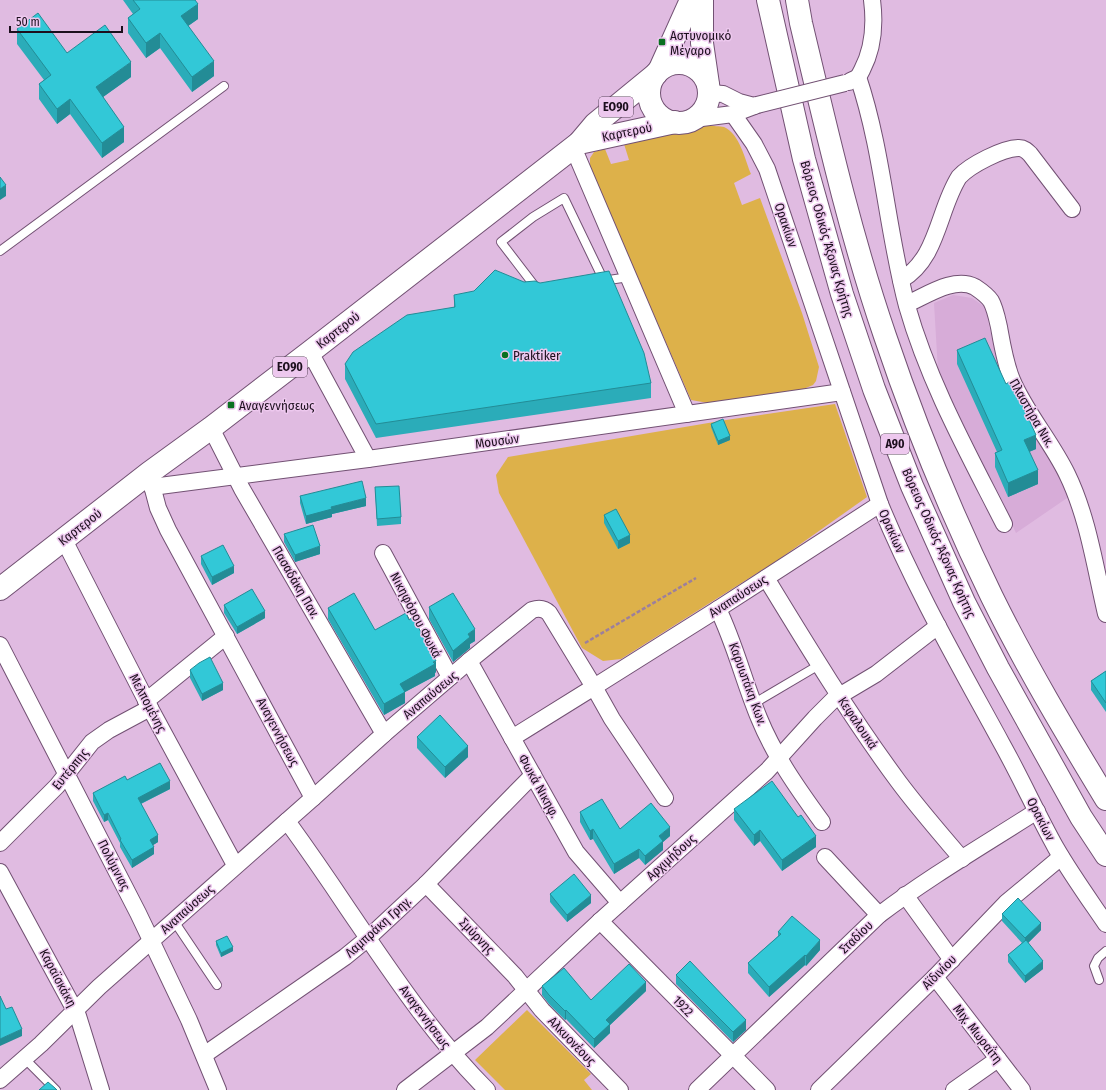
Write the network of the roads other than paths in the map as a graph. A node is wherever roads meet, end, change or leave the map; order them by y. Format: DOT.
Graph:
graph roads {
  1 [pos="692,0"];
  2 [pos="702,0"];
  3 [pos="768,0"];
  4 [pos="797,0"];
  5 [pos="872,0"];
  6 [pos="658,71"];
  7 [pos="851,80"];
  8 [pos="224,86"];
  9 [pos="709,89"];
  10 [pos="755,106"];
  11 [pos="734,114"];
  12 [pos="684,121"];
  13 [pos="576,145"];
  14 [pos="1072,209"];
  15 [pos="0,251"];
  16 [pos="629,277"];
  17 [pos="901,280"];
  18 [pos="546,291"];
  19 [pos="907,304"];
  20 [pos="310,352"];
  21 [pos="842,392"];
  22 [pos="686,414"];
  23 [pos="211,428"];
  24 [pos="368,459"];
  25 [pos="236,477"];
  26 [pos="151,480"];
  27 [pos="880,504"];
  28 [pos="1004,524"];
  29 [pos="64,540"];
  30 [pos="383,553"];
  31 [pos="766,578"];
  32 [pos="0,589"];
  33 [pos="718,609"];
  34 [pos="1106,614"];
  35 [pos="938,626"];
  36 [pos="226,636"];
  37 [pos="0,645"];
  38 [pos="469,661"];
  39 [pos="819,665"];
  40 [pos="450,677"];
  41 [pos="594,687"];
  42 [pos="839,695"];
  43 [pos="148,704"];
  44 [pos="754,704"];
  45 [pos="384,734"];
  46 [pos="512,738"];
  47 [pos="780,758"];
  48 [pos="67,774"];
  49 [pos="533,775"];
  50 [pos="313,798"];
  51 [pos="665,798"];
  52 [pos="1106,799"];
  53 [pos="1037,811"];
  54 [pos="287,821"];
  55 [pos="822,822"];
  56 [pos="0,843"];
  57 [pos="1106,855"];
  58 [pos="825,857"];
  59 [pos="1061,857"];
  60 [pos="962,859"];
  61 [pos="236,865"];
  62 [pos="0,872"];
  63 [pos="426,884"];
  64 [pos="905,895"];
  65 [pos="620,903"];
  66 [pos="879,915"];
  67 [pos="174,921"];
  68 [pos="600,921"];
  69 [pos="1106,924"];
  70 [pos="368,939"];
  71 [pos="152,941"];
  72 [pos="1106,951"];
  73 [pos="952,960"];
  74 [pos="935,977"];
  75 [pos="1099,980"];
  76 [pos="217,985"];
  77 [pos="526,990"];
  78 [pos="76,1011"];
  79 [pos="204,1054"];
  80 [pos="453,1054"];
  81 [pos="732,1056"];
  82 [pos="25,1059"];
  83 [pos="998,1059"];
  84 [pos="1,1077"];
  85 [pos="56,1090"];
  86 [pos="101,1090"];
  87 [pos="218,1090"];
  88 [pos="405,1090"];
  89 [pos="487,1090"];
  90 [pos="620,1090"];
  91 [pos="697,1090"];
  92 [pos="766,1090"];
  93 [pos="819,1090"];
  94 [pos="954,1090"];
  95 [pos="1022,1090"];
  1 -- 6 [label="main road, Καρτερού / ΕΟ90"];
  2 -- 9 [label="main road"];
  3 -- 57 [label="main road, Βόρειος Οδικός Άξονας Κρήτης / Α90"];
  4 -- 52 [label="main road, Βόρειος Οδικός Άξονας Κρήτης / Α90"];
  5 -- 7 [label="street"];
  6 -- 9 [label="main road, ΕΟ90"];
  6 -- 12 [label="main road, ΕΟ90"];
  6 -- 13 [label="main road, Καρτερού / ΕΟ90"];
  7 -- 10 [label="street, bridge"];
  7 -- 17 [label="street"];
  8 -- 15 [label="lane"];
  9 -- 10 [label="street"];
  9 -- 12 [label="main road"];
  10 -- 11 [label="street"];
  11 -- 12 [label="street"];
  11 -- 21 [label="street, Ορακίων"];
  12 -- 13 [label="main road, Καρτερού / ΕΟ90"];
  13 -- 16 [label="street"];
  13 -- 20 [label="main road, Καρτερού / ΕΟ90"];
  14 -- 17 [label="street"];
  16 -- 18 [label="lane"];
  16 -- 22 [label="street"];
  17 -- 19 [label="street"];
  19 -- 28 [label="street"];
  19 -- 34 [label="street, Πλαστήρα Νικ."];
  20 -- 23 [label="main road, Καρτερού / ΕΟ90"];
  20 -- 24 [label="street"];
  21 -- 22 [label="street, Μουσών"];
  21 -- 27 [label="street, Ορακίων"];
  22 -- 24 [label="street, Μουσών"];
  23 -- 25 [label="street, Πασαδάκη Παν."];
  23 -- 26 [label="main road, Καρτερού / ΕΟ90"];
  24 -- 25 [label="street, Μουσών"];
  25 -- 26 [label="street, Μουσών"];
  25 -- 45 [label="street, Πασαδάκη Παν."];
  26 -- 29 [label="main road, Καρτερού / ΕΟ90"];
  26 -- 36 [label="street, Αναγεννήσεως"];
  27 -- 31 [label="street, Αναπαύσεως"];
  27 -- 35 [label="street, Ορακίων"];
  29 -- 32 [label="main road, Καρτερού / ΕΟ90"];
  29 -- 43 [label="street, Μελπομένης"];
  30 -- 40 [label="street, Νικηφόρου Φωκά"];
  31 -- 33 [label="street, Αναπαύσεως"];
  31 -- 39 [label="street, Κεφαλουκά"];
  33 -- 41 [label="street, Αναπαύσεως"];
  33 -- 44 [label="street, Καρυωτάκη Κων."];
  35 -- 42 [label="street, Αρχιμήδους"];
  35 -- 53 [label="street, Ορακίων"];
  36 -- 43 [label="street, Ευτέρπης"];
  36 -- 50 [label="street, Αναγεννήσεως"];
  37 -- 48 [label="street, Πολύμνιας"];
  38 -- 40 [label="street, Αναπαύσεως"];
  38 -- 41 [label="street, Αναπαύσεως"];
  38 -- 46 [label="street, Φωκά Νικηφ."];
  39 -- 42 [label="street, Κεφαλουκά"];
  39 -- 44 [label="lane"];
  40 -- 45 [label="street, Αναπαύσεως"];
  41 -- 46 [label="street"];
  41 -- 51 [label="street"];
  42 -- 47 [label="street, Αρχιμήδους"];
  42 -- 60 [label="street, Κεφαλουκά"];
  43 -- 48 [label="street, Ευτέρπης"];
  43 -- 61 [label="street, Μελπομένης"];
  44 -- 47 [label="street, Καρυωτάκη Κων."];
  45 -- 50 [label="street, Αναπαύσεως"];
  46 -- 49 [label="street, Φωκά Νικηφ."];
  47 -- 55 [label="street, Καρυωτάκη Κων."];
  47 -- 65 [label="street, Αρχιμήδους"];
  48 -- 56 [label="street, Ευτέρπης"];
  48 -- 71 [label="street, Πολύμνιας"];
  49 -- 63 [label="street, Λαμπράκη Γρηγ."];
  49 -- 65 [label="street, Φωκά Νικηφ."];
  50 -- 54 [label="street, Αναπαύσεως"];
  53 -- 59 [label="street, Ορακίων"];
  53 -- 60 [label="street, Σταδίου"];
  54 -- 61 [label="street, Αναπαύσεως"];
  54 -- 70 [label="street, Αναγεννήσεως"];
  58 -- 66 [label="street"];
  59 -- 69 [label="street, Ορακίων"];
  59 -- 73 [label="street, Αϊδινίου"];
  60 -- 64 [label="street, Σταδίου"];
  61 -- 67 [label="street, Αναπαύσεως"];
  62 -- 78 [label="street, Καραϊσκάκη"];
  63 -- 70 [label="street, Λαμπράκη Γρηγ."];
  63 -- 77 [label="street, Σμύρνης"];
  64 -- 66 [label="street, Σταδίου"];
  64 -- 73 [label="street"];
  65 -- 68 [label="street, Αρχιμήδους"];
  66 -- 81 [label="street, Σταδίου"];
  67 -- 71 [label="street, Αναπαύσεως"];
  67 -- 76 [label="lane"];
  68 -- 77 [label="street, Αρχιμήδους"];
  68 -- 81 [label="street, 1922"];
  70 -- 79 [label="street, Λαμπράκη Γρηγ."];
  70 -- 80 [label="street, Αναγεννήσεως"];
  71 -- 78 [label="street, Αναπαύσεως"];
  71 -- 79 [label="street, Πολύμνιας"];
  72 -- 75 [label="lane"];
  73 -- 74 [label="street, Αϊδινίου"];
  74 -- 83 [label="street, Μιχ. Μωραΐτη"];
  74 -- 93 [label="street, Αϊδινίου"];
  77 -- 80 [label="street, Αρχιμήδους"];
  77 -- 90 [label="street, Αλκυονέους"];
  78 -- 82 [label="street, Αναπαύσεως"];
  78 -- 86 [label="street, Καραϊσκάκη"];
  79 -- 87 [label="street, Πολύμνιας"];
  80 -- 88 [label="street, Αρχιμήδους"];
  80 -- 89 [label="street, Αναγεννήσεως"];
  81 -- 91 [label="street, Σταδίου"];
  81 -- 92 [label="street, 1922"];
  82 -- 84 [label="street, Αναπαύσεως"];
  82 -- 85 [label="lane"];
  83 -- 94 [label="street"];
  83 -- 95 [label="street, Μιχ. Μωραΐτη"];
}
